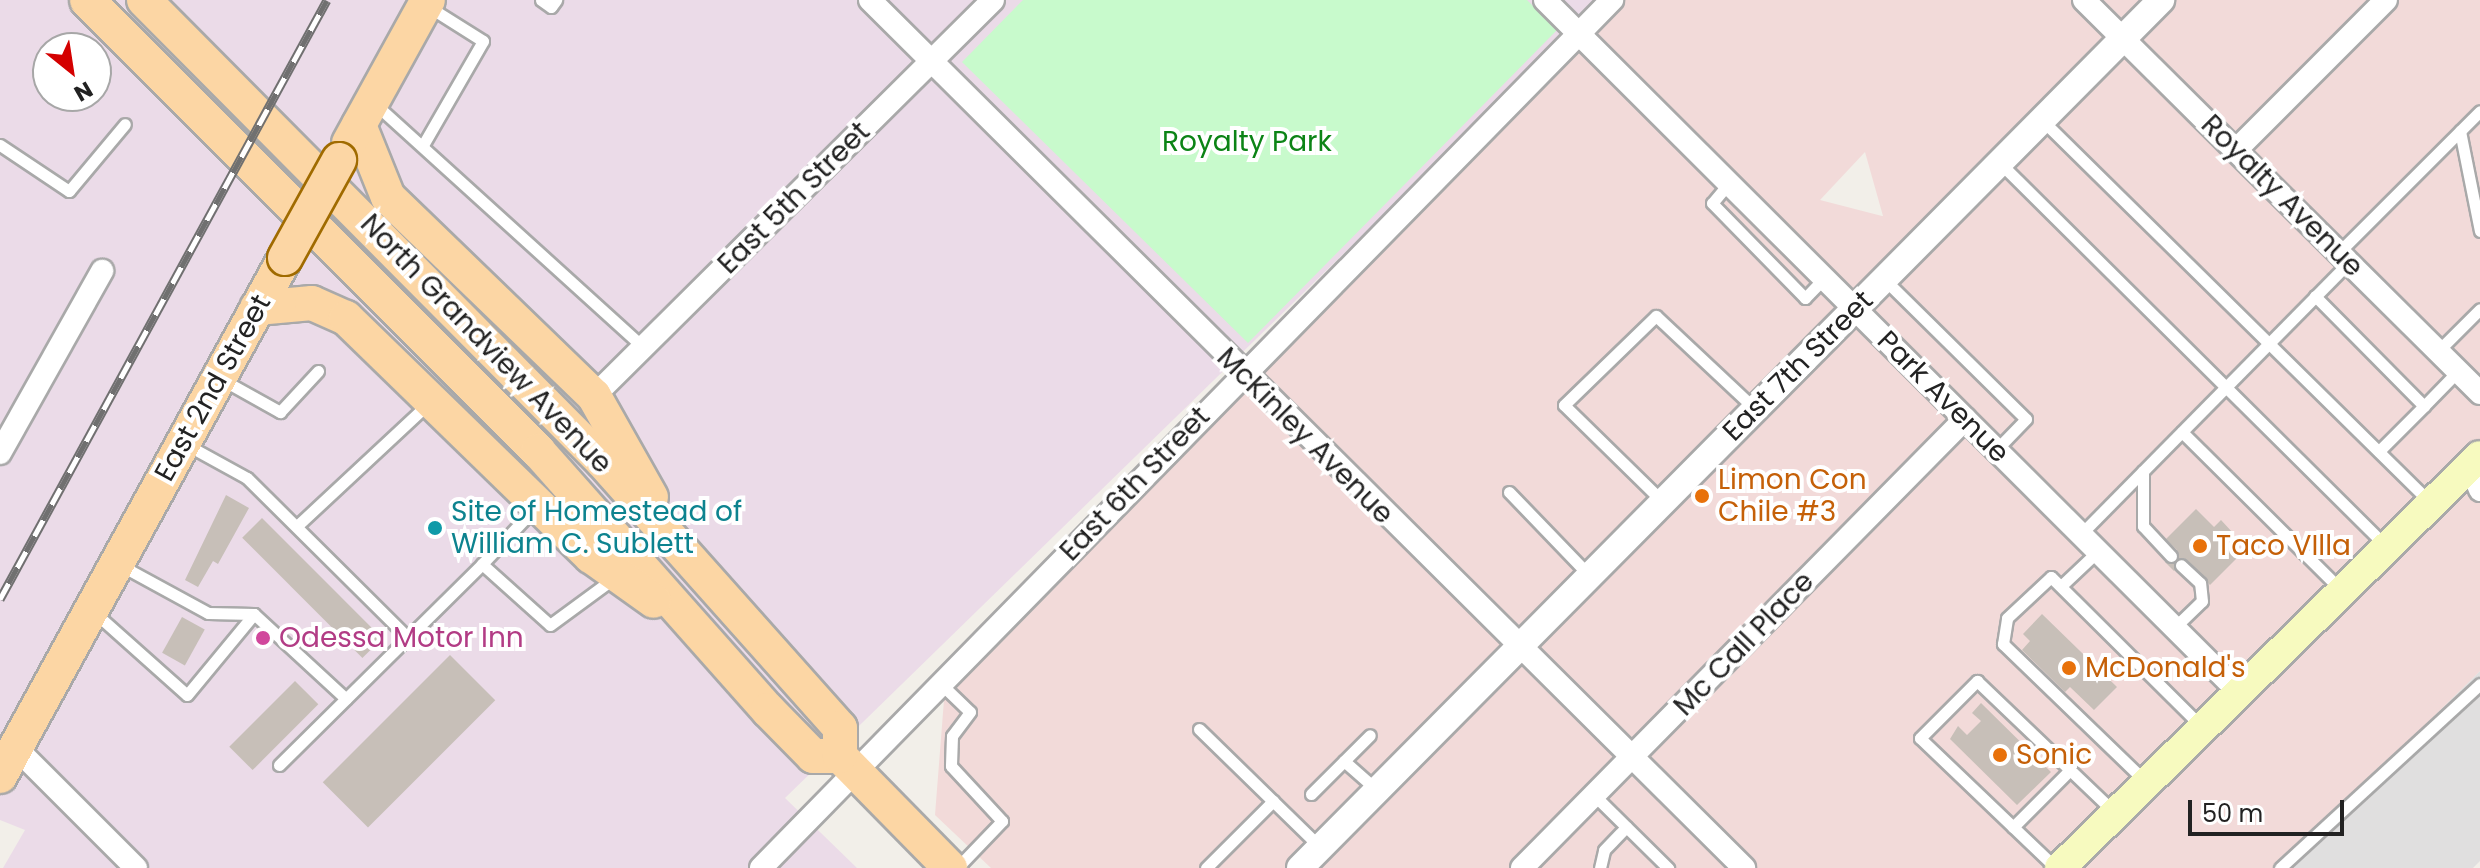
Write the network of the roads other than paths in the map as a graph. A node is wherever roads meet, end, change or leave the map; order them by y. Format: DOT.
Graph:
graph roads {
  1 [pos="87,0"];
  2 [pos="144,0"];
  3 [pos="541,0"];
  4 [pos="556,0"];
  5 [pos="870,0"];
  6 [pos="993,0"];
  7 [pos="1545,0"];
  8 [pos="1612,0"];
  9 [pos="2084,0"];
  10 [pos="2161,0"];
  11 [pos="2386,0"];
  12 [pos="427,2"];
  13 [pos="1579,33"];
  14 [pos="2123,38"];
  15 [pos="932,62"];
  16 [pos="2480,111"];
  17 [pos="365,114"];
  18 [pos="2041,120"];
  19 [pos="125,124"];
  20 [pos="2460,131"];
  21 [pos="0,145"];
  22 [pos="423,145"];
  23 [pos="2236,150"];
  24 [pos="1999,162"];
  25 [pos="337,176"];
  26 [pos="2480,231"];
  27 [pos="2344,257"];
  28 [pos="102,271"];
  29 [pos="1884,279"];
  30 [pos="2315,296"];
  31 [pos="257,308"];
  32 [pos="1854,308"];
  33 [pos="2480,309"];
  34 [pos="2269,343"];
  35 [pos="643,347"];
  36 [pos="2438,351"];
  37 [pos="318,371"];
  38 [pos="2458,371"];
  39 [pos="1241,373"];
  40 [pos="219,378"];
  41 [pos="2227,386"];
  42 [pos="2480,393"];
  43 [pos="594,396"];
  44 [pos="432,401"];
  45 [pos="2424,406"];
  46 [pos="1755,409"];
  47 [pos="1965,419"];
  48 [pos="2182,432"];
  49 [pos="183,443"];
  50 [pos="1996,450"];
  51 [pos="2379,451"];
  52 [pos="0,453"];
  53 [pos="2143,471"];
  54 [pos="2477,471"];
  55 [pos="1509,492"];
  56 [pos="1662,501"];
  57 [pos="2432,504"];
  58 [pos="538,505"];
  59 [pos="298,525"];
  60 [pos="2081,534"];
  61 [pos="677,547"];
  62 [pos="2387,548"];
  63 [pos="2098,551"];
  64 [pos="2171,556"];
  65 [pos="117,563"];
  66 [pos="482,564"];
  67 [pos="2181,565"];
  68 [pos="618,575"];
  69 [pos="1589,575"];
  70 [pos="2061,586"];
  71 [pos="2342,592"];
  72 [pos="91,610"];
  73 [pos="254,614"];
  74 [pos="2175,627"];
  75 [pos="408,638"];
  76 [pos="705,639"];
  77 [pos="1519,646"];
  78 [pos="941,684"];
  79 [pos="2480,684"];
  80 [pos="2239,692"];
  81 [pos="346,699"];
  82 [pos="2203,728"];
  83 [pos="1199,729"];
  84 [pos="1370,735"];
  85 [pos="1633,758"];
  86 [pos="1344,761"];
  87 [pos="8,762"];
  88 [pos="848,764"];
  89 [pos="279,765"];
  90 [pos="2070,770"];
  91 [pos="2147,782"];
  92 [pos="1377,790"];
  93 [pos="1311,794"];
  94 [pos="1595,796"];
  95 [pos="1273,801"];
  96 [pos="2115,814"];
  97 [pos="1626,827"];
  98 [pos="2013,827"];
  99 [pos="1321,847"];
  100 [pos="1738,866"];
  101 [pos="136,868"];
  102 [pos="761,868"];
  103 [pos="950,868"];
  104 [pos="957,868"];
  105 [pos="1206,868"];
  106 [pos="1300,868"];
  107 [pos="1522,868"];
  108 [pos="1600,868"];
  109 [pos="1668,868"];
  110 [pos="2058,868"];
  111 [pos="2280,868"];
  1 -- 76 [label="main road, North Grandview Avenue"];
  2 -- 25 [label="main road, North Grandview Avenue"];
  3 -- 4 [label="lane"];
  5 -- 15 [label="street, McKinley Avenue"];
  6 -- 15 [label="street, East 5th Street"];
  7 -- 13 [label="street, Park Avenue"];
  8 -- 13 [label="street, East 6th Street"];
  9 -- 14 [label="street, Royalty Avenue"];
  10 -- 14 [label="street, East 7th Street"];
  11 -- 23 [label="street"];
  12 -- 17 [label="main road, East 2nd Street"];
  12 -- 22 [label="lane"];
  13 -- 32 [label="street, Park Avenue"];
  13 -- 39 [label="street, East 6th Street"];
  14 -- 18 [label="street, East 7th Street"];
  14 -- 23 [label="street, Royalty Avenue"];
  15 -- 35 [label="street, East 5th Street"];
  15 -- 39 [label="street, McKinley Avenue"];
  16 -- 20 [label="lane"];
  17 -- 22 [label="lane"];
  17 -- 25 [label="main road, East 2nd Street"];
  17 -- 43 [label="main road"];
  18 -- 24 [label="street, East 7th Street"];
  18 -- 34 [label="lane"];
  19 -- 21 [label="lane"];
  20 -- 26 [label="lane"];
  20 -- 27 [label="lane"];
  22 -- 35 [label="lane"];
  23 -- 27 [label="street, Royalty Avenue"];
  24 -- 29 [label="street, East 7th Street"];
  24 -- 41 [label="lane"];
  25 -- 31 [label="main road, East 2nd Street, bridge"];
  25 -- 61 [label="main road, North Grandview Avenue"];
  27 -- 30 [label="lane"];
  27 -- 36 [label="street, Royalty Avenue"];
  28 -- 52 [label="street"];
  29 -- 32 [label="street, East 7th Street"];
  29 -- 50 [label="lane"];
  30 -- 34 [label="lane"];
  30 -- 45 [label="lane"];
  31 -- 40 [label="main road, East 2nd Street"];
  31 -- 44 [label="main road"];
  32 -- 46 [label="street, East 7th Street"];
  32 -- 47 [label="street, Park Avenue"];
  33 -- 36 [label="lane"];
  34 -- 41 [label="lane"];
  34 -- 51 [label="lane"];
  35 -- 43 [label="street, East 5th Street"];
  36 -- 38 [label="street, Royalty Avenue"];
  37 -- 40 [label="lane"];
  38 -- 42 [label="street, Royalty Avenue"];
  38 -- 45 [label="lane"];
  39 -- 77 [label="street, McKinley Avenue"];
  39 -- 78 [label="street, East 6th Street"];
  40 -- 49 [label="main road, East 2nd Street"];
  41 -- 48 [label="lane"];
  41 -- 62 [label="lane"];
  43 -- 61 [label="main road"];
  44 -- 58 [label="main road"];
  44 -- 59 [label="lane"];
  45 -- 51 [label="lane"];
  46 -- 56 [label="street, East 7th Street"];
  46 -- 56 [label="lane"];
  47 -- 50 [label="street, Park Avenue"];
  47 -- 85 [label="street, Mc Call Place"];
  48 -- 53 [label="lane"];
  48 -- 71 [label="lane"];
  49 -- 59 [label="lane"];
  49 -- 65 [label="main road, East 2nd Street"];
  50 -- 60 [label="street, Park Avenue"];
  51 -- 57 [label="lane"];
  53 -- 60 [label="lane"];
  53 -- 64 [label="lane"];
  54 -- 57 [label="main road"];
  55 -- 69 [label="lane"];
  56 -- 69 [label="street, East 7th Street"];
  57 -- 62 [label="main road"];
  58 -- 66 [label="lane"];
  58 -- 68 [label="main road"];
  59 -- 75 [label="lane"];
  60 -- 63 [label="street, Park Avenue"];
  61 -- 88 [label="main road, North Grandview Avenue"];
  62 -- 71 [label="main road"];
  63 -- 70 [label="lane"];
  63 -- 74 [label="street, Park Avenue"];
  65 -- 72 [label="main road, East 2nd Street"];
  65 -- 73 [label="lane"];
  66 -- 68 [label="lane"];
  66 -- 75 [label="lane"];
  67 -- 74 [label="lane"];
  68 -- 76 [label="main road"];
  69 -- 77 [label="street, East 7th Street"];
  70 -- 82 [label="lane"];
  70 -- 91 [label="lane"];
  71 -- 80 [label="main road"];
  72 -- 73 [label="lane"];
  72 -- 87 [label="main road, East 2nd Street"];
  73 -- 81 [label="lane"];
  74 -- 80 [label="street, Park Avenue"];
  75 -- 81 [label="lane"];
  76 -- 88 [label="main road, North Grandview Avenue"];
  77 -- 85 [label="street, McKinley Avenue"];
  77 -- 92 [label="street, East 7th Street"];
  78 -- 88 [label="street, East 6th Street"];
  78 -- 104 [label="lane"];
  79 -- 111 [label="lane"];
  80 -- 82 [label="main road"];
  81 -- 89 [label="lane"];
  82 -- 91 [label="main road"];
  83 -- 95 [label="lane"];
  84 -- 86 [label="lane"];
  85 -- 94 [label="street, Mc Call Place"];
  85 -- 100 [label="street, McKinley Avenue"];
  86 -- 92 [label="lane"];
  86 -- 93 [label="lane"];
  87 -- 101 [label="street"];
  88 -- 102 [label="street, East 6th Street"];
  88 -- 103 [label="main road"];
  90 -- 96 [label="lane"];
  90 -- 98 [label="lane"];
  90 -- 98 [label="lane"];
  91 -- 96 [label="main road"];
  92 -- 99 [label="street, East 7th Street"];
  94 -- 97 [label="lane"];
  94 -- 107 [label="street, Mc Call Place"];
  95 -- 99 [label="lane"];
  95 -- 105 [label="lane"];
  96 -- 110 [label="main road"];
  97 -- 108 [label="lane"];
  97 -- 109 [label="lane"];
  98 -- 110 [label="lane"];
  99 -- 106 [label="street, East 7th Street"];
}
